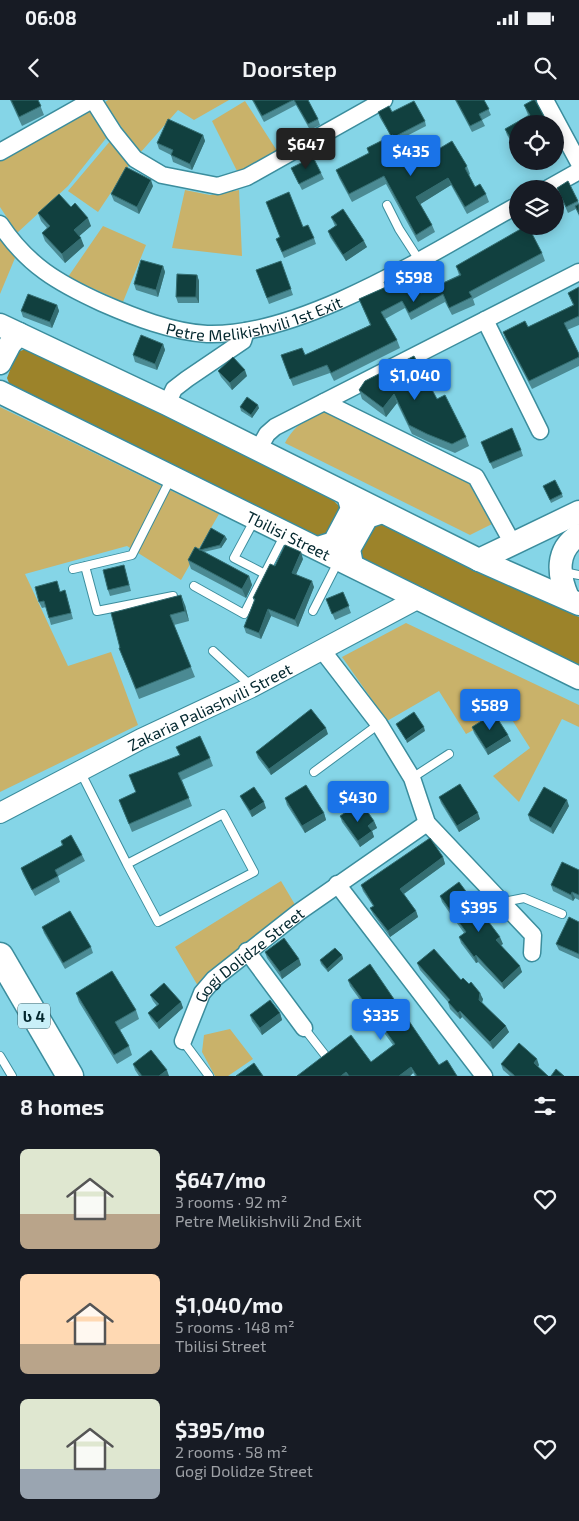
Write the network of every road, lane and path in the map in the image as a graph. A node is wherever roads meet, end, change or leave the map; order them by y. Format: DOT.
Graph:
graph roads {
  1 [pos="92,100"];
  2 [pos="384,100"];
  3 [pos="545,100"];
  4 [pos="0,152"];
  5 [pos="579,162"];
  6 [pos="579,171"];
  7 [pos="563,180"];
  8 [pos="388,205"];
  9 [pos="509,210"];
  10 [pos="0,224"];
  11 [pos="420,260"];
  12 [pos="579,272"];
  13 [pos="485,320"];
  14 [pos="9,330"];
  15 [pos="246,331"];
  16 [pos="0,363"];
  17 [pos="0,392"];
  18 [pos="324,402"];
  19 [pos="167,404"];
  20 [pos="540,431"];
  21 [pos="258,450"];
  22 [pos="172,476"];
  23 [pos="348,496"];
  24 [pos="382,512"];
  25 [pos="579,512"];
  26 [pos="256,518"];
  27 [pos="286,532"];
  28 [pos="579,535"];
  29 [pos="513,544"];
  30 [pos="318,548"];
  31 [pos="479,560"];
  32 [pos="346,562"];
  33 [pos="85,566"];
  34 [pos="73,569"];
  35 [pos="569,573"];
  36 [pos="264,574"];
  37 [pos="194,586"];
  38 [pos="173,596"];
  39 [pos="419,598"];
  40 [pos="573,601"];
  41 [pos="313,611"];
  42 [pos="322,650"];
  43 [pos="213,651"];
  44 [pos="578,677"];
  45 [pos="252,687"];
  46 [pos="379,724"];
  47 [pos="449,754"];
  48 [pos="80,771"];
  49 [pos="314,772"];
  50 [pos="412,778"];
  51 [pos="0,813"];
  52 [pos="427,822"];
  53 [pos="127,864"];
  54 [pos="337,884"];
  55 [pos="504,902"];
  56 [pos="562,914"];
  57 [pos="247,951"];
  58 [pos="532,953"];
  59 [pos="0,956"];
  60 [pos="304,1028"];
  61 [pos="183,1041"];
  62 [pos="326,1055"];
  63 [pos="0,1056"];
  64 [pos="12,1076"];
  65 [pos="70,1076"];
  66 [pos="209,1076"];
  67 [pos="484,1076"];
  1 -- 2 [label="street"];
  1 -- 4 [label="street"];
  3 -- 5 [label="street"];
  6 -- 7 [label="street"];
  8 -- 11 [label="lane"];
  9 -- 11 [label="street, Petre Melikishvili 1st Exit"];
  10 -- 15 [label="street, Petre Melikishvili 1st Exit"];
  11 -- 15 [label="street, Petre Melikishvili 1st Exit"];
  12 -- 13 [label="street"];
  13 -- 18 [label="street"];
  13 -- 20 [label="street"];
  14 -- 16 [label="main road"];
  14 -- 19 [label="main road"];
  15 -- 19 [label="street"];
  17 -- 22 [label="main road, Tbilisi Street"];
  18 -- 21 [label="street"];
  18 -- 29 [label="street"];
  19 -- 21 [label="main road"];
  21 -- 23 [label="main road"];
  22 -- 26 [label="main road, Tbilisi Street"];
  22 -- 33 [label="lane"];
  23 -- 24 [label="main road"];
  23 -- 30 [label="main road"];
  24 -- 31 [label="main road"];
  24 -- 32 [label="main road"];
  25 -- 29 [label="main road"];
  26 -- 27 [label="main road, Tbilisi Street"];
  26 -- 36 [label="lane"];
  27 -- 30 [label="main road, Tbilisi Street"];
  27 -- 36 [label="lane"];
  28 -- 35 [label="main road"];
  29 -- 31 [label="main road"];
  30 -- 32 [label="main road, Tbilisi Street"];
  31 -- 40 [label="main road"];
  32 -- 39 [label="main road, Tbilisi Street"];
  32 -- 41 [label="lane"];
  33 -- 34 [label="lane"];
  33 -- 38 [label="lane"];
  35 -- 40 [label="main road"];
  36 -- 37 [label="lane"];
  39 -- 42 [label="street, Zakaria Paliashvili Street"];
  39 -- 44 [label="main road, Tbilisi Street"];
  42 -- 45 [label="street, Zakaria Paliashvili Street"];
  42 -- 46 [label="street"];
  43 -- 45 [label="lane"];
  45 -- 48 [label="street, Zakaria Paliashvili Street"];
  46 -- 49 [label="lane"];
  46 -- 50 [label="street"];
  47 -- 50 [label="lane"];
  48 -- 51 [label="street, Zakaria Paliashvili Street"];
  48 -- 53 [label="lane"];
  50 -- 52 [label="street"];
  52 -- 54 [label="street, Gogi Dolidze Street"];
  52 -- 55 [label="street"];
  53 -- 53 [label="lane"];
  54 -- 57 [label="street, Gogi Dolidze Street"];
  54 -- 67 [label="street"];
  55 -- 56 [label="lane"];
  55 -- 58 [label="street"];
  57 -- 60 [label="street"];
  57 -- 61 [label="street, Gogi Dolidze Street"];
  59 -- 65 [label="highway, ს 4"];
  60 -- 62 [label="lane"];
  61 -- 66 [label="lane"];
  63 -- 64 [label="lane"];
}
